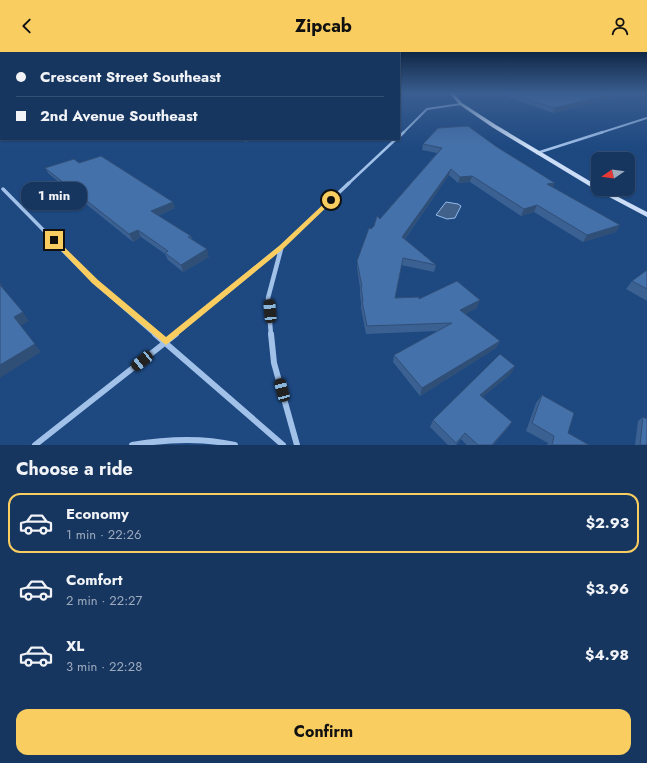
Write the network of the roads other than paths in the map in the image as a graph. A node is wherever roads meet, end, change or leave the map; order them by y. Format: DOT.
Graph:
graph roads {
  1 [pos="425,111"];
  2 [pos="472,111"];
  3 [pos="647,118"];
  4 [pos="400,136"];
  5 [pos="395,140"];
  6 [pos="537,153"];
  7 [pos="591,185"];
  8 [pos="3,189"];
  9 [pos="611,196"];
  10 [pos="647,215"];
  11 [pos="281,247"];
  12 [pos="166,342"];
  13 [pos="35,445"];
  14 [pos="132,445"];
  15 [pos="235,445"];
  16 [pos="283,445"];
  17 [pos="297,445"];
  1 -- 4 [label="street"];
  2 -- 6 [label="street"];
  3 -- 6 [label="street"];
  5 -- 11 [label="street"];
  6 -- 7 [label="street"];
  8 -- 12 [label="street"];
  9 -- 10 [label="street"];
  11 -- 12 [label="street"];
  11 -- 17 [label="street"];
  12 -- 13 [label="street"];
  12 -- 16 [label="street"];
  14 -- 15 [label="street"];
}
